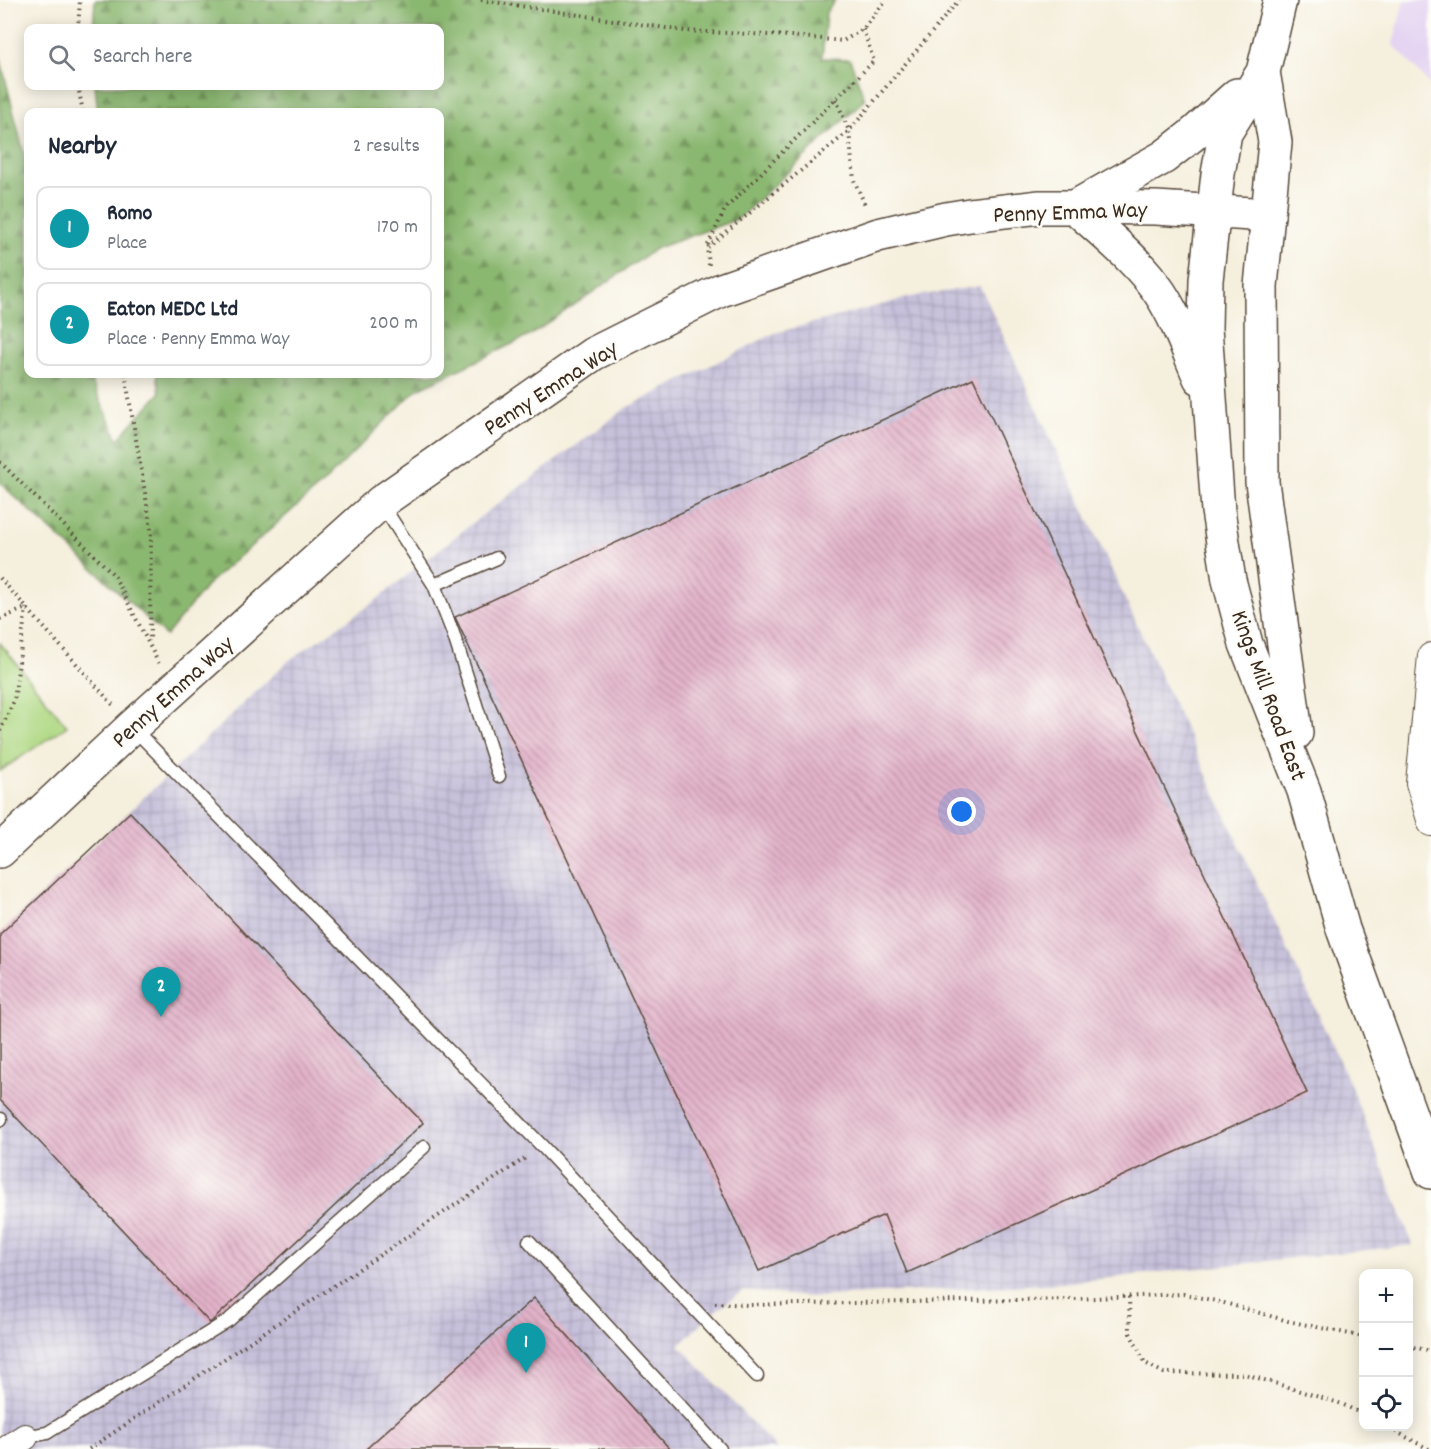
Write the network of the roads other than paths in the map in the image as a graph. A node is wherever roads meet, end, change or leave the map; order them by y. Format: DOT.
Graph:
graph roads {
  1 [pos="1280,0"];
  2 [pos="1263,72"];
  3 [pos="1075,207"];
  4 [pos="1214,212"];
  5 [pos="1268,215"];
  6 [pos="1209,397"];
  7 [pos="381,502"];
  8 [pos="497,558"];
  9 [pos="434,585"];
  10 [pos="1431,656"];
  11 [pos="132,727"];
  12 [pos="499,776"];
  13 [pos="1304,791"];
  14 [pos="1431,823"];
  15 [pos="0,851"];
  16 [pos="424,1147"];
  17 [pos="1431,1172"];
  18 [pos="529,1241"];
  19 [pos="757,1376"];
  20 [pos="16,1443"];
  21 [pos="720,1449"];
  1 -- 2 [label="main road, Kings Mill Road East"];
  2 -- 3 [label="main road"];
  2 -- 4 [label="main road, Kings Mill Road East"];
  2 -- 5 [label="main road, Kings Mill Road East"];
  3 -- 4 [label="main road, Penny Emma Way"];
  3 -- 6 [label="main road"];
  3 -- 7 [label="main road, Penny Emma Way"];
  4 -- 5 [label="main road, Penny Emma Way"];
  4 -- 6 [label="main road, Kings Mill Road East"];
  5 -- 13 [label="main road, Kings Mill Road East"];
  6 -- 13 [label="main road, Kings Mill Road East"];
  7 -- 9 [label="lane"];
  7 -- 11 [label="main road, Penny Emma Way"];
  8 -- 9 [label="lane"];
  9 -- 12 [label="lane"];
  10 -- 14 [label="street"];
  11 -- 15 [label="main road, Penny Emma Way"];
  11 -- 19 [label="lane"];
  13 -- 17 [label="main road"];
  16 -- 20 [label="lane"];
  18 -- 21 [label="lane"];
}
